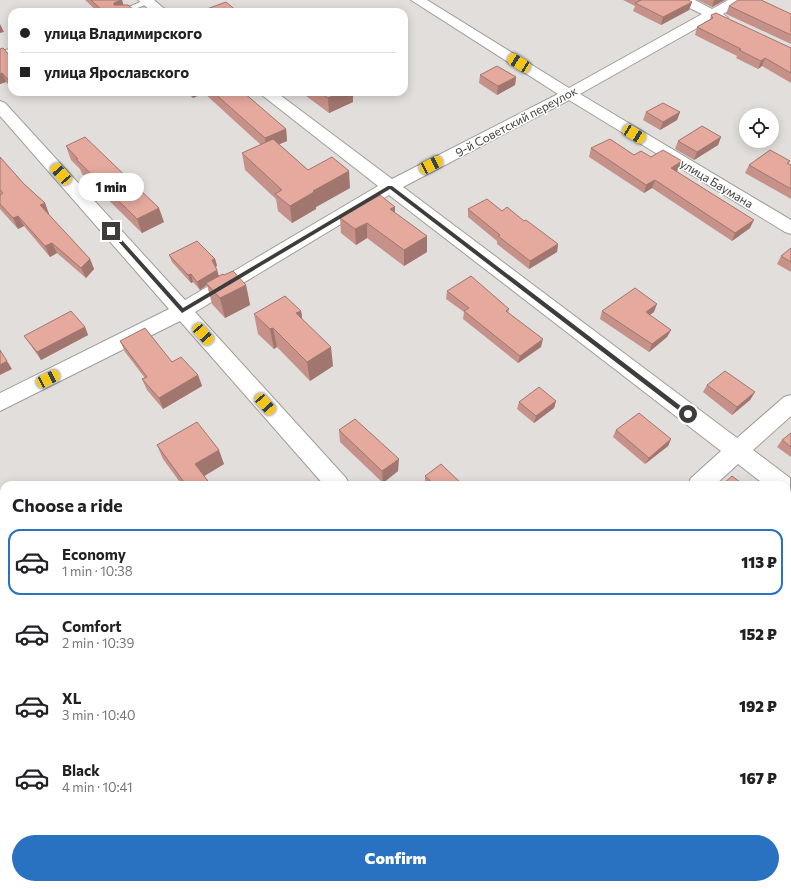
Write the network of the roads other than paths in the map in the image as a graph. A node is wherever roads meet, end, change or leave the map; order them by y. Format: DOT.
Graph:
graph roads {
  1 [pos="418,0"];
  2 [pos="684,0"];
  3 [pos="738,0"];
  4 [pos="147,1"];
  5 [pos="130,8"];
  6 [pos="156,8"];
  7 [pos="711,14"];
  8 [pos="731,23"];
  9 [pos="569,94"];
  10 [pos="271,96"];
  11 [pos="0,106"];
  12 [pos="390,187"];
  13 [pos="791,228"];
  14 [pos="182,311"];
  15 [pos="0,403"];
  16 [pos="791,404"];
  17 [pos="738,452"];
  18 [pos="334,481"];
  19 [pos="704,481"];
  20 [pos="777,481"];
  1 -- 9 [label="street, улица Баумана"];
  2 -- 7 [label="street"];
  3 -- 7 [label="street, 9-й Советский переулок"];
  4 -- 5 [label="lane"];
  4 -- 6 [label="street"];
  7 -- 8 [label="street"];
  7 -- 9 [label="street, 9-й Советский переулок"];
  9 -- 12 [label="street, 9-й Советский переулок"];
  9 -- 13 [label="street, улица Баумана"];
  10 -- 12 [label="street"];
  11 -- 14 [label="street"];
  12 -- 14 [label="street, 9-й Советский переулок"];
  12 -- 17 [label="street"];
  14 -- 15 [label="street, 9-й Советский переулок"];
  14 -- 18 [label="street"];
  16 -- 17 [label="street"];
  17 -- 19 [label="street"];
  17 -- 20 [label="street"];
}
